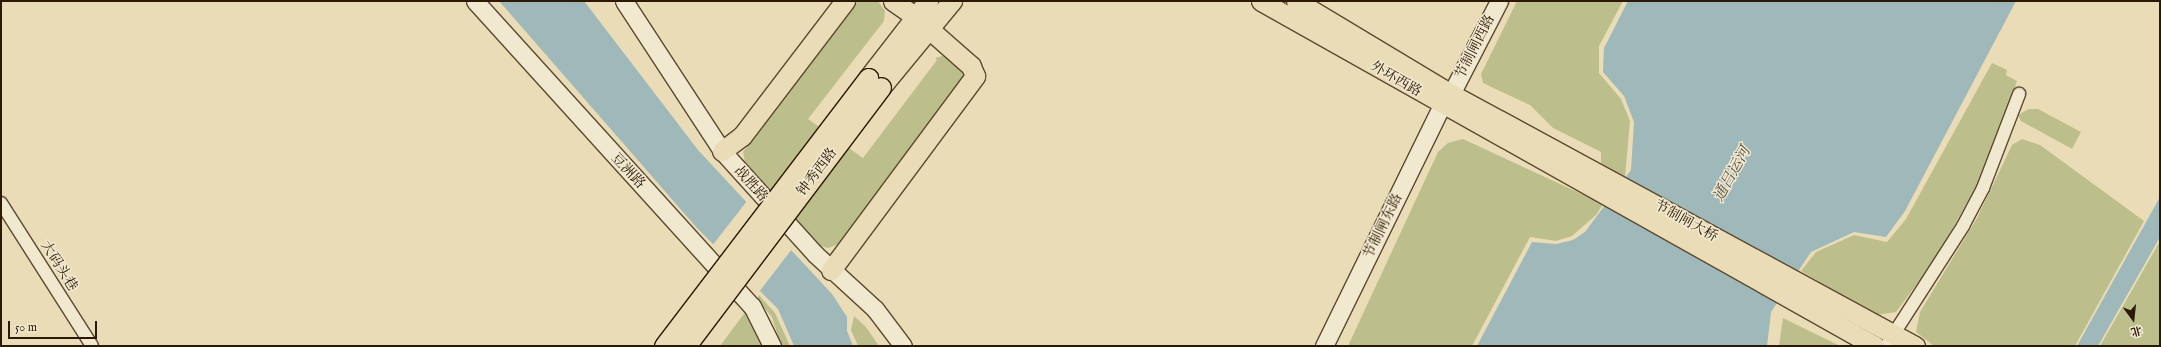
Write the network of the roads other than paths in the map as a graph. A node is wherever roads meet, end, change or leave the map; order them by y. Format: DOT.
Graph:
graph roads {
  1 [pos="475,1"];
  2 [pos="624,1"];
  3 [pos="845,1"];
  4 [pos="893,1"];
  5 [pos="928,1"];
  6 [pos="952,1"];
  7 [pos="1261,1"];
  8 [pos="1296,1"];
  9 [pos="1498,1"];
  10 [pos="916,16"];
  11 [pos="930,30"];
  12 [pos="875,82"];
  13 [pos="2019,94"];
  14 [pos="1446,100"];
  15 [pos="1535,147"];
  16 [pos="722,151"];
  17 [pos="1,203"];
  18 [pos="830,270"];
  19 [pos="1889,340"];
  20 [pos="92,346"];
  21 [pos="664,346"];
  22 [pos="686,346"];
  23 [pos="772,346"];
  24 [pos="903,346"];
  25 [pos="1324,346"];
  26 [pos="1875,346"];
  27 [pos="1915,346"];
  1 -- 23 [label="street, 豆洲路"];
  2 -- 16 [label="street, 战胜路"];
  3 -- 16 [label="main road"];
  4 -- 10 [label="main road"];
  5 -- 10 [label="main road, 钟秀西路"];
  6 -- 11 [label="main road, 钟秀西路"];
  7 -- 14 [label="main road, 外环西路"];
  8 -- 14 [label="main road, 外环西路"];
  9 -- 14 [label="street, 节制闸西路"];
  10 -- 12 [label="main road, 钟秀西路"];
  11 -- 12 [label="main road, 钟秀西路"];
  11 -- 18 [label="main road"];
  12 -- 21 [label="main road, 钟秀西路, bridge"];
  12 -- 22 [label="main road, 钟秀西路, bridge"];
  13 -- 19 [label="street"];
  14 -- 15 [label="main road, 外环西路"];
  14 -- 25 [label="street, 节制闸东路"];
  15 -- 19 [label="main road, 节制闸大桥"];
  15 -- 26 [label="main road, 节制闸大桥"];
  16 -- 18 [label="street, 战胜路"];
  17 -- 20 [label="street, 大码头巷"];
  18 -- 24 [label="street, 战胜路"];
  19 -- 27 [label="main road"];
}
